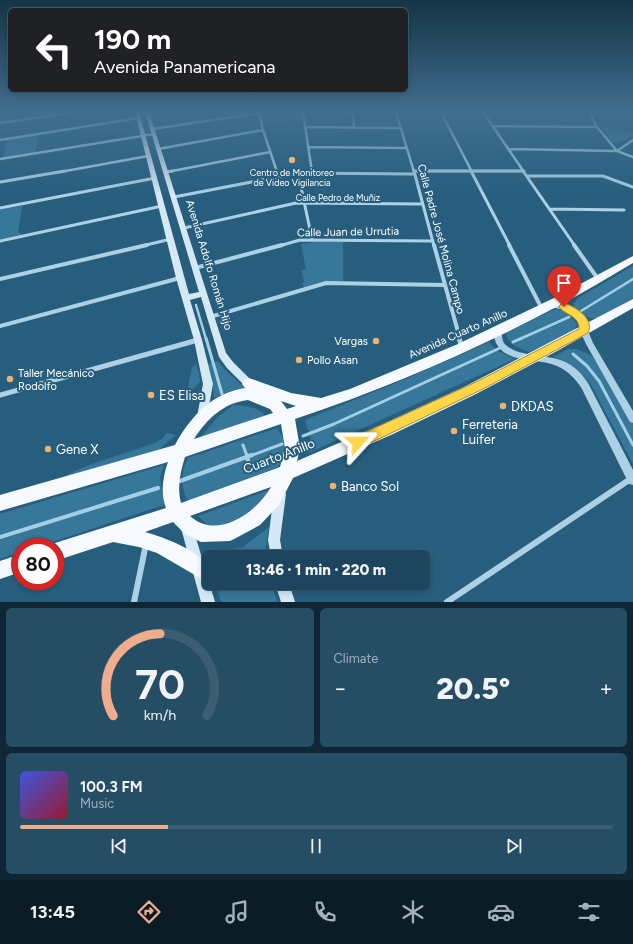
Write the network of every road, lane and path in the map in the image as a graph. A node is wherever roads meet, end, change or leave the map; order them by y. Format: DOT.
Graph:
graph roads {
  1 [pos="118,140"];
  2 [pos="144,140"];
  3 [pos="156,140"];
  4 [pos="207,140"];
  5 [pos="266,140"];
  6 [pos="308,140"];
  7 [pos="404,140"];
  8 [pos="455,140"];
  9 [pos="503,140"];
  10 [pos="608,140"];
  11 [pos="633,140"];
  12 [pos="309,147"];
  13 [pos="406,148"];
  14 [pos="158,149"];
  15 [pos="509,149"];
  16 [pos="617,151"];
  17 [pos="270,152"];
  18 [pos="148,156"];
  19 [pos="633,157"];
  20 [pos="0,159"];
  21 [pos="470,171"];
  22 [pos="524,171"];
  23 [pos="165,172"];
  24 [pos="312,172"];
  25 [pos="414,172"];
  26 [pos="298,173"];
  27 [pos="278,176"];
  28 [pos="527,176"];
  29 [pos="154,178"];
  30 [pos="0,182"];
  31 [pos="633,187"];
  32 [pos="174,197"];
  33 [pos="303,202"];
  34 [pos="422,204"];
  35 [pos="162,206"];
  36 [pos="0,208"];
  37 [pos="550,209"];
  38 [pos="624,210"];
  39 [pos="184,228"];
  40 [pos="171,239"];
  41 [pos="312,239"];
  42 [pos="0,241"];
  43 [pos="433,241"];
  44 [pos="633,259"];
  45 [pos="196,268"];
  46 [pos="180,278"];
  47 [pos="0,279"];
  48 [pos="598,280"];
  49 [pos="445,285"];
  50 [pos="203,294"];
  51 [pos="186,298"];
  52 [pos="633,303"];
  53 [pos="547,307"];
  54 [pos="210,317"];
  55 [pos="0,326"];
  56 [pos="498,330"];
  57 [pos="584,331"];
  58 [pos="198,340"];
  59 [pos="462,348"];
  60 [pos="533,358"];
  61 [pos="249,384"];
  62 [pos="0,395"];
  63 [pos="323,404"];
  64 [pos="281,411"];
  65 [pos="202,418"];
  66 [pos="633,419"];
  67 [pos="180,451"];
  68 [pos="288,472"];
  69 [pos="632,479"];
  70 [pos="280,487"];
  71 [pos="0,503"];
  72 [pos="182,519"];
  73 [pos="109,535"];
  74 [pos="147,540"];
  75 [pos="64,549"];
  76 [pos="276,550"];
  77 [pos="12,566"];
  78 [pos="200,569"];
  79 [pos="0,570"];
  80 [pos="284,590"];
  81 [pos="134,602"];
  82 [pos="208,602"];
  83 [pos="288,602"];
  84 [pos="447,602"];
  1 -- 20 [label="street"];
  2 -- 18 [label="main road"];
  3 -- 14 [label="main road, Avenida Adolfo Román Hijo"];
  4 -- 14 [label="street"];
  5 -- 17 [label="street"];
  6 -- 12 [label="street"];
  7 -- 13 [label="street, Calle Padre José Molina Campo"];
  8 -- 21 [label="street"];
  9 -- 15 [label="street"];
  10 -- 16 [label="street"];
  11 -- 16 [label="street"];
  12 -- 13 [label="street"];
  12 -- 24 [label="street"];
  13 -- 25 [label="street, Calle Padre José Molina Campo"];
  14 -- 23 [label="main road, Avenida Adolfo Román Hijo"];
  15 -- 16 [label="street"];
  15 -- 22 [label="street"];
  16 -- 19 [label="street"];
  17 -- 23 [label="street"];
  17 -- 27 [label="street"];
  18 -- 29 [label="main road"];
  18 -- 30 [label="street"];
  21 -- 22 [label="street"];
  21 -- 25 [label="street"];
  21 -- 53 [label="street"];
  22 -- 28 [label="street"];
  23 -- 32 [label="main road, Avenida Adolfo Román Hijo"];
  24 -- 25 [label="street"];
  24 -- 26 [label="street"];
  25 -- 34 [label="street, Calle Padre José Molina Campo"];
  26 -- 27 [label="street"];
  26 -- 33 [label="street"];
  27 -- 32 [label="street"];
  28 -- 31 [label="street"];
  28 -- 37 [label="street"];
  29 -- 35 [label="main road"];
  29 -- 36 [label="street"];
  32 -- 39 [label="main road, Avenida Adolfo Román Hijo"];
  33 -- 34 [label="street, Calle Pedro de Muñiz"];
  33 -- 39 [label="street, Calle Pedro de Muñiz"];
  33 -- 41 [label="street"];
  34 -- 43 [label="street, Calle Padre José Molina Campo"];
  35 -- 40 [label="main road"];
  35 -- 42 [label="street"];
  37 -- 38 [label="street"];
  37 -- 48 [label="street"];
  39 -- 45 [label="main road, Avenida Adolfo Román Hijo"];
  40 -- 46 [label="main road"];
  40 -- 47 [label="street"];
  41 -- 43 [label="street, Calle Juan de Urrutia"];
  41 -- 45 [label="street, Calle Juan de Urrutia"];
  43 -- 49 [label="street, Calle Padre José Molina Campo"];
  44 -- 48 [label="highway, Avenida Cuarto Anillo"];
  45 -- 50 [label="main road, Avenida Adolfo Román Hijo"];
  46 -- 51 [label="main road"];
  46 -- 55 [label="street"];
  48 -- 53 [label="highway, Avenida Cuarto Anillo"];
  49 -- 54 [label="street"];
  49 -- 59 [label="street, Calle Padre José Molina Campo"];
  50 -- 51 [label="main road"];
  50 -- 54 [label="main road, Avenida Adolfo Román Hijo"];
  51 -- 58 [label="main road"];
  52 -- 57 [label="highway, Cuarto Anillo"];
  53 -- 56 [label="highway, Avenida Cuarto Anillo"];
  53 -- 57 [label="street"];
  54 -- 61 [label="main road, Avenida Adolfo Román Hijo"];
  56 -- 59 [label="highway, Avenida Cuarto Anillo"];
  56 -- 60 [label="street"];
  57 -- 60 [label="highway, Cuarto Anillo"];
  57 -- 66 [label="street"];
  58 -- 62 [label="street"];
  58 -- 65 [label="main road"];
  59 -- 63 [label="highway, Avenida Cuarto Anillo"];
  60 -- 68 [label="highway, Cuarto Anillo"];
  60 -- 69 [label="street"];
  61 -- 63 [label="highway"];
  61 -- 64 [label="main road, Avenida Adolfo Román Hijo"];
  63 -- 64 [label="highway, Avenida Cuarto Anillo"];
  64 -- 65 [label="highway"];
  64 -- 67 [label="highway"];
  64 -- 68 [label="highway"];
  65 -- 67 [label="highway"];
  67 -- 71 [label="highway"];
  67 -- 72 [label="highway"];
  68 -- 70 [label="highway"];
  68 -- 72 [label="highway, Cuarto Anillo"];
  69 -- 84 [label="street"];
  70 -- 72 [label="highway"];
  70 -- 76 [label="main road"];
  72 -- 73 [label="highway, Cuarto Anillo"];
  72 -- 78 [label="main road"];
  73 -- 74 [label="highway"];
  73 -- 75 [label="highway, Cuarto Anillo"];
  74 -- 78 [label="highway"];
  74 -- 81 [label="street"];
  77 -- 79 [label="highway"];
  78 -- 82 [label="main road"];
  80 -- 83 [label="main road"];
}
